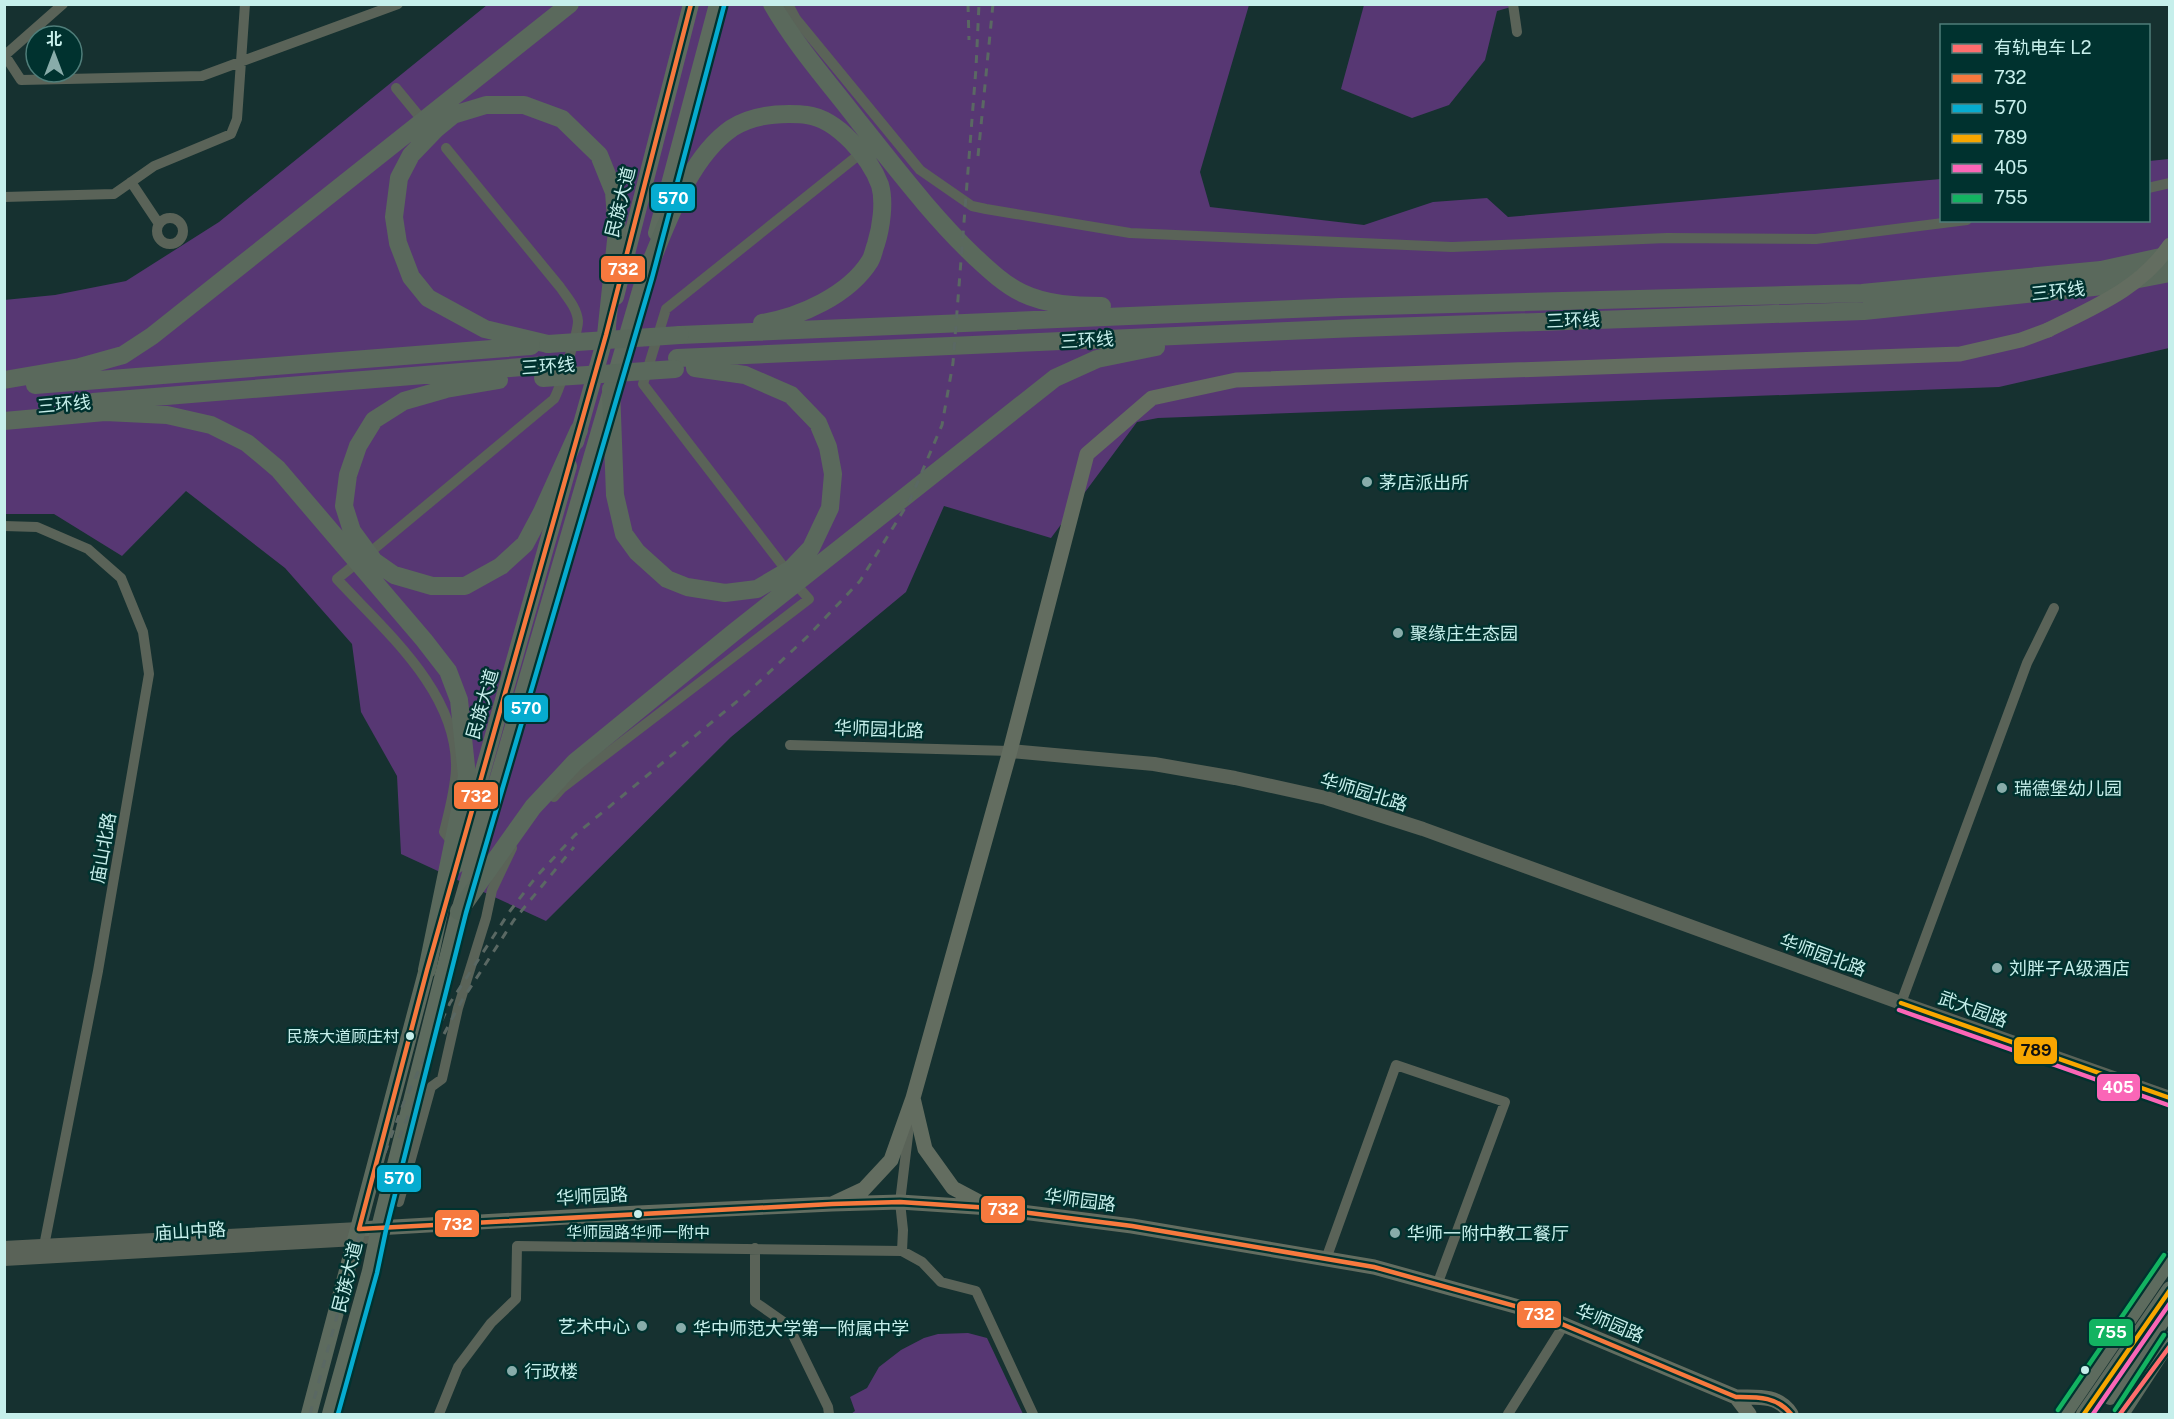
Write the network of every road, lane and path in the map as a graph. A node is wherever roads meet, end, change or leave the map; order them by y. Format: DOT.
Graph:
graph roads {
  1 [pos="63,4"];
  2 [pos="245,4"];
  3 [pos="398,4"];
  4 [pos="570,4"];
  5 [pos="691,4"];
  6 [pos="717,4"];
  7 [pos="772,4"];
  8 [pos="788,4"];
  9 [pos="1513,4"];
  10 [pos="1517,33"];
  11 [pos="5,55"];
  12 [pos="241,62"];
  13 [pos="396,88"];
  14 [pos="419,116"];
  15 [pos="446,148"];
  16 [pos="856,157"];
  17 [pos="130,182"];
  18 [pos="2169,183"];
  19 [pos="2150,188"];
  20 [pos="4,196"];
  21 [pos="1951,222"];
  22 [pos="159,224"];
  23 [pos="2169,245"];
  24 [pos="2169,250"];
  25 [pos="2169,255"];
  26 [pos="2169,273"];
  27 [pos="645,276"];
  28 [pos="2102,278"];
  29 [pos="2169,278"];
  30 [pos="1341,307"];
  31 [pos="1559,321"];
  32 [pos="606,334"];
  33 [pos="680,335"];
  34 [pos="548,344"];
  35 [pos="1176,344"];
  36 [pos="676,364"];
  37 [pos="695,368"];
  38 [pos="545,371"];
  39 [pos="4,380"];
  40 [pos="499,380"];
  41 [pos="4,388"];
  42 [pos="611,389"];
  43 [pos="4,409"];
  44 [pos="105,412"];
  45 [pos="4,421"];
  46 [pos="579,430"];
  47 [pos="4,526"];
  48 [pos="374,549"];
  49 [pos="353,566"];
  50 [pos="783,566"];
  51 [pos="801,590"];
  52 [pos="2054,608"];
  53 [pos="790,745"];
  54 [pos="1010,751"];
  55 [pos="453,843"];
  56 [pos="459,910"];
  57 [pos="427,970"];
  58 [pos="1900,1003"];
  59 [pos="913,1098"];
  60 [pos="2169,1098"];
  61 [pos="399,1202"];
  62 [pos="900,1202"];
  63 [pos="832,1204"];
  64 [pos="991,1208"];
  65 [pos="378,1231"];
  66 [pos="358,1234"];
  67 [pos="4,1248"];
  68 [pos="755,1248"];
  69 [pos="44,1251"];
  70 [pos="902,1251"];
  71 [pos="4,1259"];
  72 [pos="1326,1259"];
  73 [pos="2169,1259"];
  74 [pos="1437,1285"];
  75 [pos="2169,1289"];
  76 [pos="2169,1309"];
  77 [pos="1564,1325"];
  78 [pos="2169,1339"];
  79 [pos="1736,1397"];
  80 [pos="309,1414"];
  81 [pos="330,1414"];
  82 [pos="439,1414"];
  83 [pos="829,1414"];
  84 [pos="1033,1414"];
  85 [pos="1508,1414"];
  86 [pos="1749,1414"];
  87 [pos="1791,1414"];
  88 [pos="2064,1414"];
  89 [pos="2084,1414"];
  90 [pos="2097,1414"];
  91 [pos="2121,1414"];
  1 -- 11 [label="street"];
  2 -- 12 [label="street"];
  3 -- 12 [label="street"];
  4 -- 39 [label="highway"];
  5 -- 32 [label="main road, 民族大道"];
  6 -- 27 [label="main road, 民族大道"];
  7 -- 30 [label="highway"];
  8 -- 21 [label="street"];
  9 -- 10 [label="street"];
  11 -- 12 [label="street"];
  12 -- 17 [label="street"];
  13 -- 14 [label="street"];
  15 -- 48 [label="street"];
  16 -- 50 [label="street"];
  17 -- 20 [label="street"];
  17 -- 22 [label="street"];
  18 -- 19 [label="street"];
  23 -- 54 [label="main road, bridge"];
  24 -- 28 [label="highway"];
  25 -- 28 [label="highway, 三环线"];
  26 -- 28 [label="highway, 三环线"];
  27 -- 33 [label="highway"];
  27 -- 42 [label="main road, 民族大道"];
  28 -- 29 [label="highway"];
  28 -- 30 [label="highway, 三环线"];
  28 -- 31 [label="highway, 三环线"];
  30 -- 33 [label="highway, 三环线"];
  31 -- 35 [label="highway"];
  31 -- 36 [label="highway, 三环线"];
  32 -- 34 [label="highway"];
  32 -- 46 [label="main road, 民族大道"];
  33 -- 34 [label="highway, 三环线, bridge"];
  34 -- 41 [label="highway, 三环线"];
  35 -- 37 [label="highway"];
  35 -- 56 [label="highway"];
  36 -- 37 [label="highway"];
  36 -- 38 [label="highway, 三环线"];
  37 -- 42 [label="highway"];
  38 -- 40 [label="highway"];
  38 -- 43 [label="highway, 三环线"];
  40 -- 44 [label="highway"];
  40 -- 46 [label="highway"];
  42 -- 56 [label="main road, 民族大道"];
  44 -- 45 [label="highway"];
  44 -- 55 [label="highway"];
  46 -- 57 [label="main road, 民族大道"];
  47 -- 69 [label="street, 庙山北路"];
  49 -- 55 [label="street"];
  51 -- 61 [label="street"];
  52 -- 58 [label="street"];
  53 -- 54 [label="street, 华师园北路"];
  54 -- 58 [label="street, 华师园北路"];
  54 -- 59 [label="main road"];
  55 -- 57 [label="highway"];
  56 -- 65 [label="main road, 民族大道"];
  57 -- 66 [label="main road, 民族大道"];
  58 -- 60 [label="street, 武大园路"];
  59 -- 62 [label="street"];
  59 -- 63 [label="main road"];
  59 -- 64 [label="main road"];
  62 -- 63 [label="main road, 华师园路"];
  62 -- 64 [label="main road, 华师园路"];
  62 -- 70 [label="street"];
  63 -- 65 [label="main road, 华师园路"];
  64 -- 72 [label="main road, 华师园路"];
  65 -- 66 [label="main road, 华师园路"];
  65 -- 81 [label="main road, 民族大道"];
  66 -- 69 [label="street, 庙山中路"];
  66 -- 80 [label="main road, 民族大道"];
  67 -- 69 [label="street, 庙山中路"];
  68 -- 70 [label="street"];
  68 -- 82 [label="street"];
  68 -- 83 [label="street"];
  69 -- 71 [label="street, 庙山中路"];
  70 -- 84 [label="street"];
  72 -- 74 [label="main road, 华师园路"];
  72 -- 74 [label="street"];
  73 -- 88 [label="main road"];
  74 -- 77 [label="main road, 华师园路"];
  75 -- 89 [label="main road"];
  76 -- 90 [label="main road"];
  77 -- 79 [label="main road, 华师园路"];
  77 -- 85 [label="street"];
  78 -- 91 [label="main road"];
  79 -- 86 [label="main road"];
  79 -- 87 [label="main road"];
}
